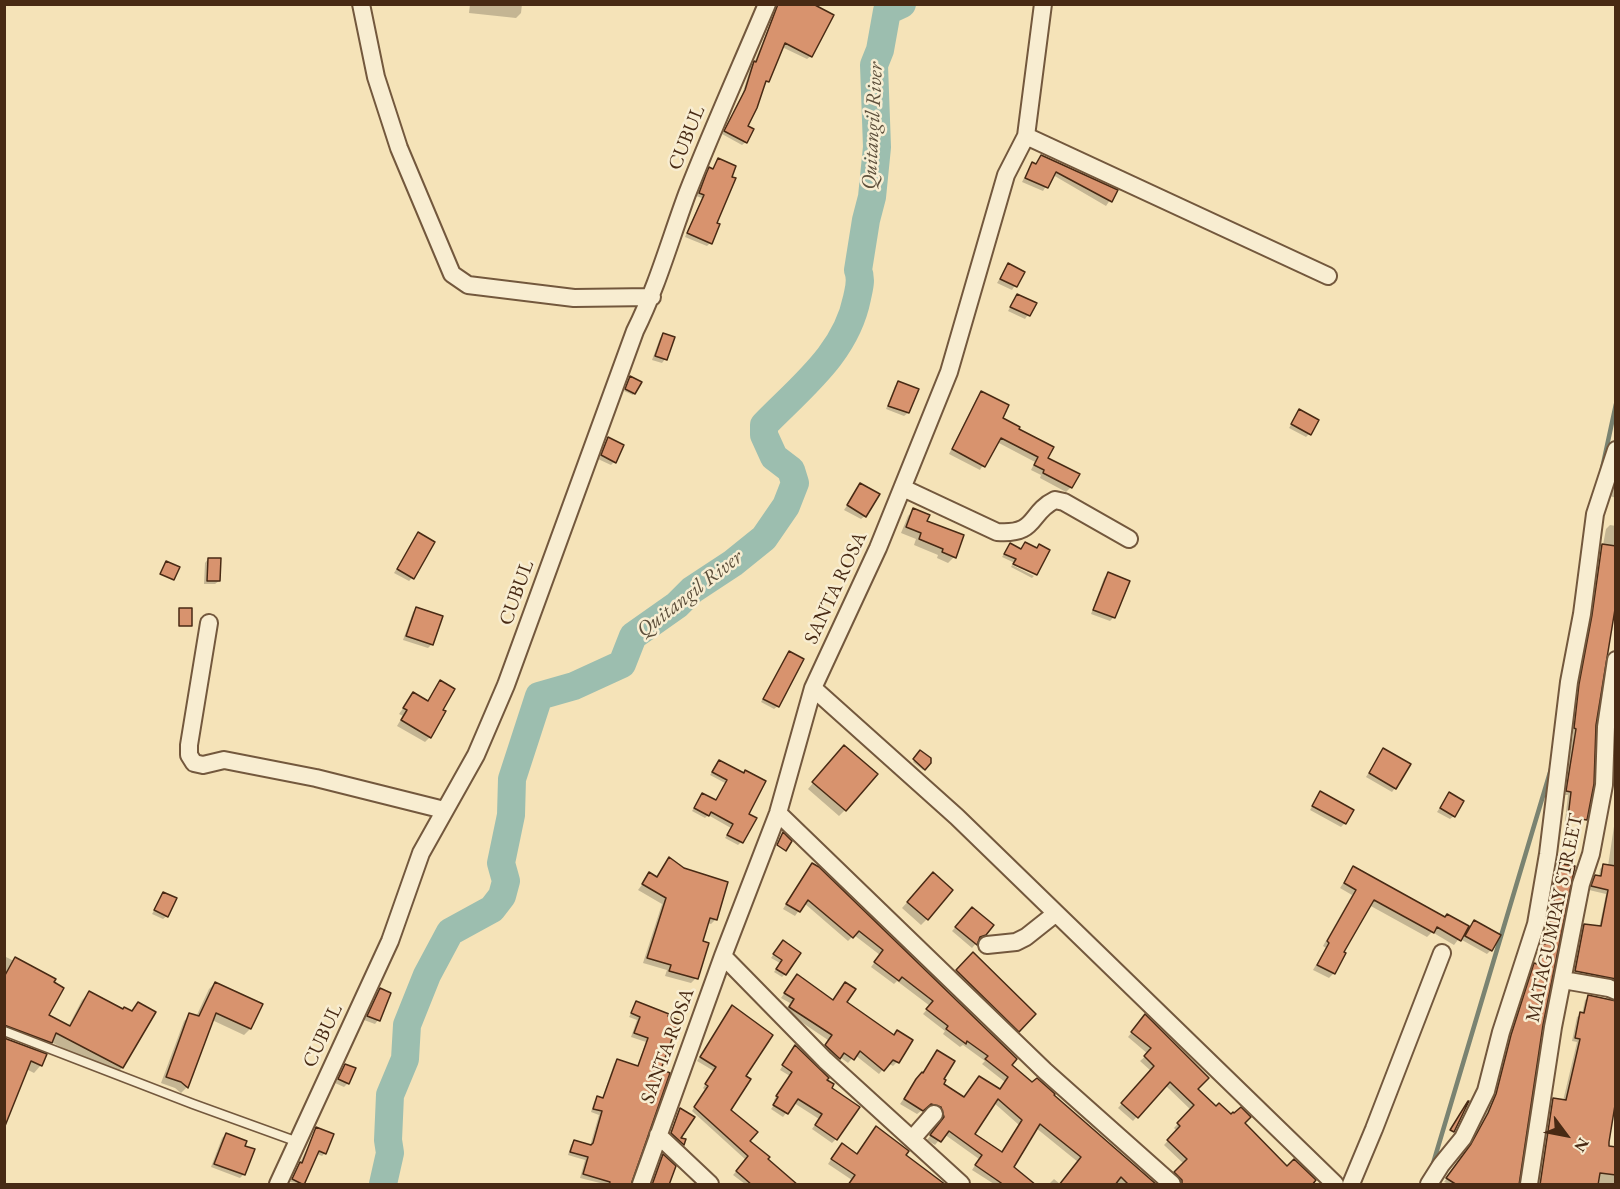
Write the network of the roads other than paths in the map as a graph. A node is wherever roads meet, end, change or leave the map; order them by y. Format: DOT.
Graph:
graph roads {
  1 [pos="361,4"];
  2 [pos="767,4"];
  3 [pos="1043,4"];
  4 [pos="1026,136"];
  5 [pos="1328,276"];
  6 [pos="652,297"];
  7 [pos="1616,450"];
  8 [pos="903,488"];
  9 [pos="1129,539"];
  10 [pos="209,623"];
  11 [pos="1616,660"];
  12 [pos="813,688"];
  13 [pos="444,810"];
  14 [pos="778,813"];
  15 [pos="1055,914"];
  16 [pos="987,945"];
  17 [pos="1442,953"];
  18 [pos="723,956"];
  19 [pos="1563,980"];
  20 [pos="1616,991"];
  21 [pos="4,1031"];
  22 [pos="934,1114"];
  23 [pos="658,1135"];
  24 [pos="912,1139"];
  25 [pos="298,1142"];
  26 [pos="278,1185"];
  27 [pos="641,1185"];
  28 [pos="710,1185"];
  29 [pos="961,1185"];
  30 [pos="1172,1185"];
  31 [pos="1335,1185"];
  32 [pos="1351,1185"];
  33 [pos="1429,1185"];
  34 [pos="1529,1185"];
  1 -- 6 [label="street"];
  2 -- 6 [label="street, CUBUL"];
  3 -- 4 [label="street, SANTA ROSA"];
  4 -- 5 [label="street"];
  4 -- 8 [label="street, SANTA ROSA"];
  6 -- 13 [label="street, CUBUL"];
  7 -- 33 [label="street"];
  8 -- 9 [label="street"];
  8 -- 12 [label="street, SANTA ROSA"];
  10 -- 13 [label="street"];
  11 -- 19 [label="street, MATAGUMPAY STREET"];
  12 -- 14 [label="street, SANTA ROSA"];
  12 -- 15 [label="street"];
  13 -- 25 [label="street, CUBUL"];
  14 -- 18 [label="street, SANTA ROSA"];
  14 -- 30 [label="street"];
  15 -- 16 [label="street"];
  15 -- 31 [label="street"];
  17 -- 32 [label="street"];
  18 -- 23 [label="street, SANTA ROSA"];
  18 -- 24 [label="street"];
  19 -- 20 [label="street"];
  19 -- 34 [label="street, MATAGUMPAY STREET"];
  21 -- 25 [label="lane"];
  22 -- 24 [label="street"];
  23 -- 27 [label="street, SANTA ROSA"];
  23 -- 28 [label="street"];
  24 -- 29 [label="street"];
  25 -- 26 [label="street, CUBUL"];
}
